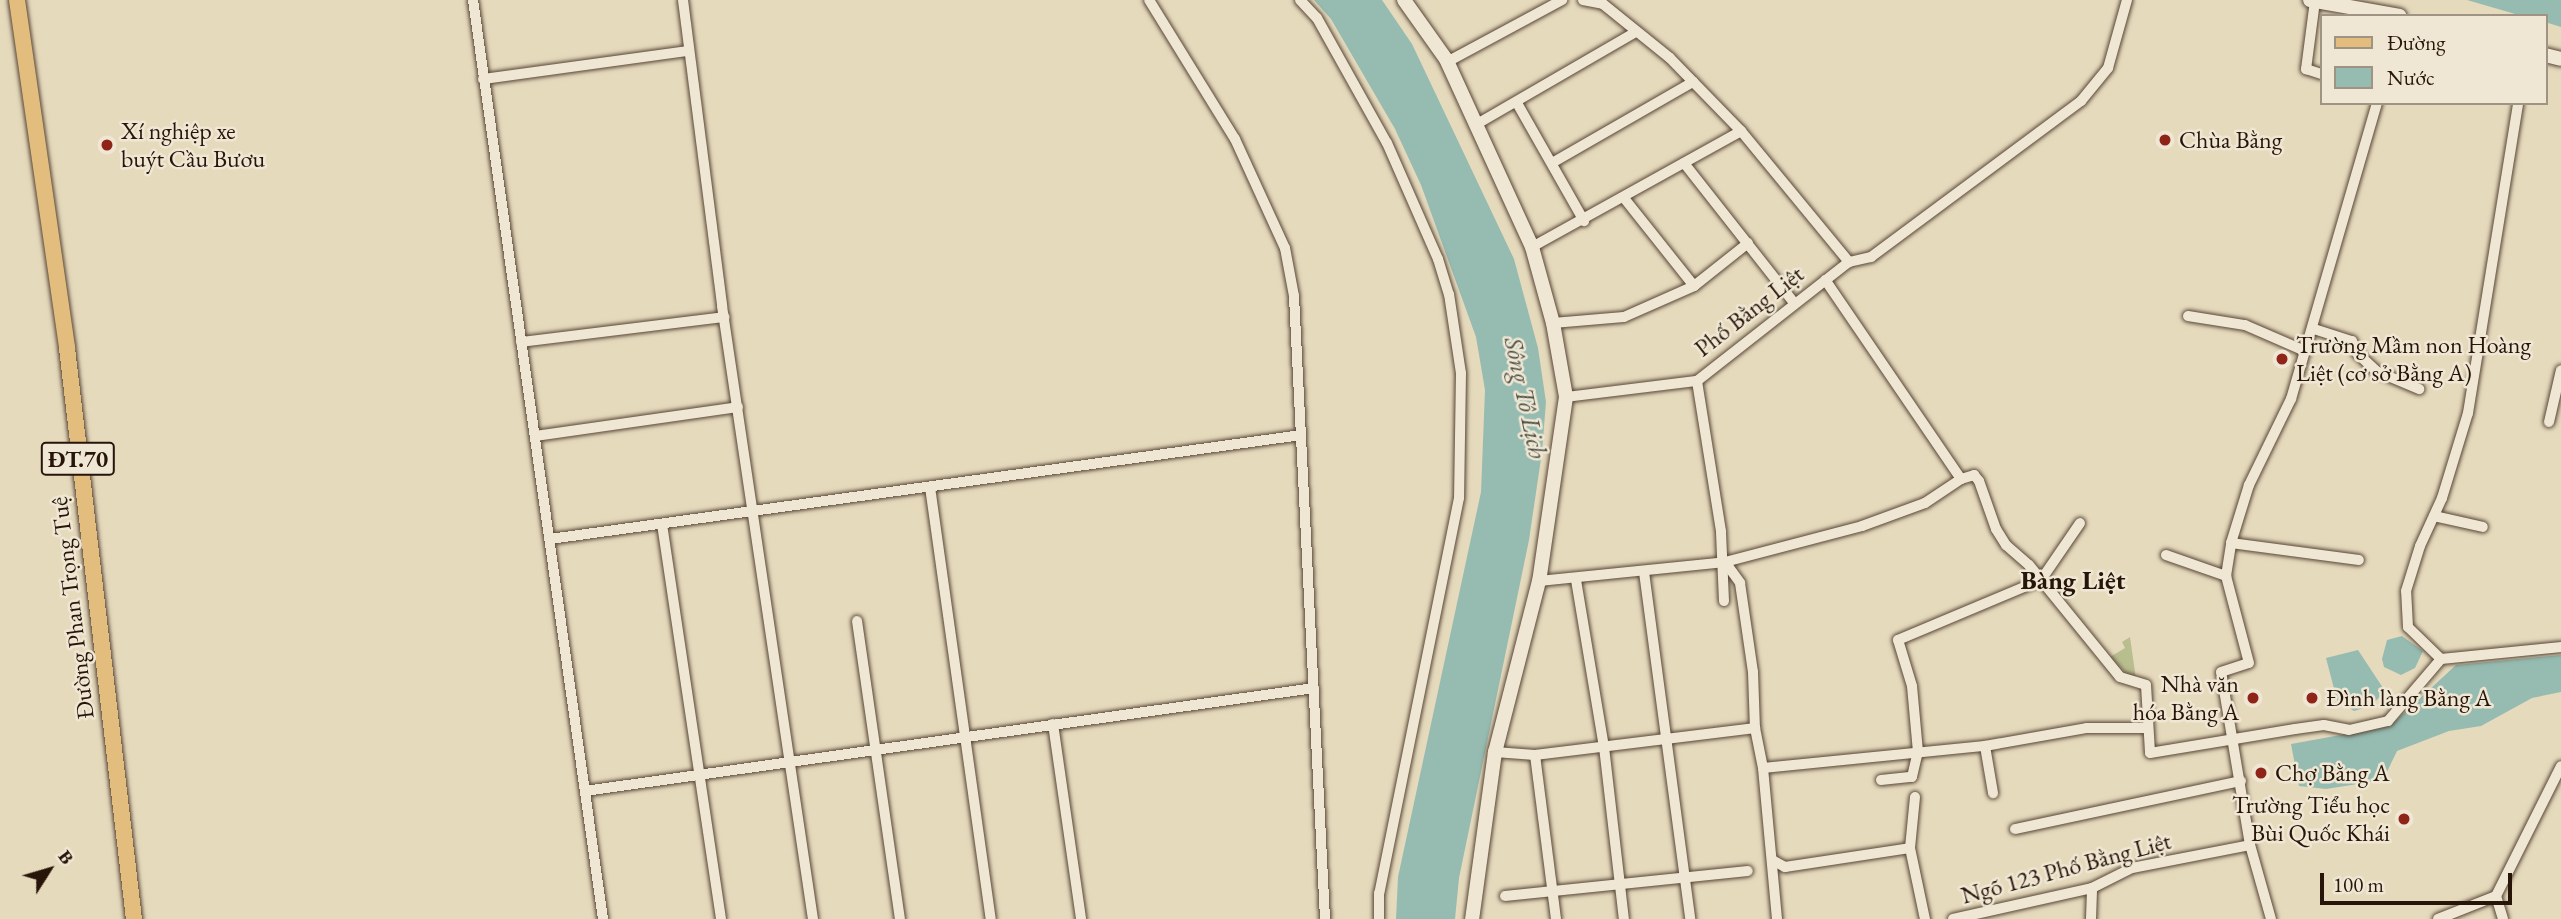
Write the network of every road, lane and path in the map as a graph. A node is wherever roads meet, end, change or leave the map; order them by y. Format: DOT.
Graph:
graph roads {
  1 [pos="17,0"];
  2 [pos="472,0"];
  3 [pos="683,0"];
  4 [pos="1149,0"];
  5 [pos="1300,0"];
  6 [pos="1404,0"];
  7 [pos="1562,0"];
  8 [pos="1583,0"];
  9 [pos="2127,0"];
  10 [pos="2313,0"];
  11 [pos="2389,14"];
  12 [pos="1634,33"];
  13 [pos="687,51"];
  14 [pos="1447,62"];
  15 [pos="2320,74"];
  16 [pos="483,79"];
  17 [pos="1693,82"];
  18 [pos="1517,103"];
  19 [pos="2376,105"];
  20 [pos="2518,105"];
  21 [pos="1477,124"];
  22 [pos="1741,131"];
  23 [pos="1552,163"];
  24 [pos="1684,163"];
  25 [pos="1624,198"];
  26 [pos="1584,221"];
  27 [pos="1748,243"];
  28 [pos="1532,247"];
  29 [pos="1849,262"];
  30 [pos="1825,280"];
  31 [pos="1694,286"];
  32 [pos="1794,303"];
  33 [pos="723,311"];
  34 [pos="2188,316"];
  35 [pos="1553,323"];
  36 [pos="2314,329"];
  37 [pos="521,342"];
  38 [pos="2305,351"];
  39 [pos="2561,370"];
  40 [pos="1697,381"];
  41 [pos="2419,389"];
  42 [pos="1566,397"];
  43 [pos="738,407"];
  44 [pos="2549,422"];
  45 [pos="1301,435"];
  46 [pos="535,436"];
  47 [pos="1961,479"];
  48 [pos="930,487"];
  49 [pos="754,509"];
  50 [pos="2434,516"];
  51 [pos="2080,523"];
  52 [pos="662,524"];
  53 [pos="2483,527"];
  54 [pos="550,539"];
  55 [pos="2231,543"];
  56 [pos="2166,555"];
  57 [pos="2359,560"];
  58 [pos="1725,562"];
  59 [pos="1644,572"];
  60 [pos="2226,576"];
  61 [pos="1576,580"];
  62 [pos="2040,580"];
  63 [pos="1539,581"];
  64 [pos="1724,601"];
  65 [pos="858,621"];
  66 [pos="2561,647"];
  67 [pos="2441,659"];
  68 [pos="1314,688"];
  69 [pos="1053,724"];
  70 [pos="1755,728"];
  71 [pos="2145,728"];
  72 [pos="965,737"];
  73 [pos="1667,738"];
  74 [pos="2234,741"];
  75 [pos="1604,747"];
  76 [pos="1984,747"];
  77 [pos="876,750"];
  78 [pos="1495,752"];
  79 [pos="1918,752"];
  80 [pos="1535,755"];
  81 [pos="790,762"];
  82 [pos="2561,766"];
  83 [pos="1763,768"];
  84 [pos="699,775"];
  85 [pos="1881,780"];
  86 [pos="2241,781"];
  87 [pos="585,791"];
  88 [pos="1993,793"];
  89 [pos="1915,797"];
  90 [pos="2015,829"];
  91 [pos="2250,845"];
  92 [pos="1910,848"];
  93 [pos="1772,860"];
  94 [pos="1748,871"];
  95 [pos="1686,878"];
  96 [pos="1620,886"];
  97 [pos="2092,888"];
  98 [pos="1553,894"];
  99 [pos="2496,896"];
  100 [pos="1505,897"];
  101 [pos="134,919"];
  102 [pos="603,919"];
  103 [pos="720,919"];
  104 [pos="813,919"];
  105 [pos="901,919"];
  106 [pos="991,919"];
  107 [pos="1082,919"];
  108 [pos="1325,919"];
  109 [pos="1379,919"];
  110 [pos="1472,919"];
  111 [pos="1556,919"];
  112 [pos="1624,919"];
  113 [pos="1690,919"];
  114 [pos="1777,919"];
  115 [pos="1925,919"];
  116 [pos="1953,919"];
  117 [pos="2091,919"];
  118 [pos="2271,919"];
  119 [pos="2438,919"];
  120 [pos="2503,919"];
  1 -- 101 [label="main road, Đường Phan Trọng Tuệ / ĐT.70"];
  2 -- 16 [label="street"];
  3 -- 13 [label="street"];
  4 -- 45 [label="street"];
  5 -- 109 [label="street"];
  6 -- 14 [label="street"];
  7 -- 14 [label="street"];
  8 -- 12 [label="street"];
  9 -- 29 [label="street, Phố Bằng Liệt"];
  10 -- 11 [label="street"];
  10 -- 15 [label="street"];
  12 -- 17 [label="street"];
  12 -- 18 [label="street"];
  13 -- 16 [label="street"];
  13 -- 33 [label="street"];
  14 -- 21 [label="street"];
  16 -- 37 [label="street"];
  17 -- 22 [label="street"];
  17 -- 23 [label="street"];
  18 -- 21 [label="street"];
  18 -- 23 [label="street"];
  19 -- 36 [label="street"];
  20 -- 50 [label="street"];
  21 -- 28 [label="street"];
  22 -- 24 [label="street"];
  22 -- 29 [label="street"];
  23 -- 26 [label="street"];
  24 -- 25 [label="street"];
  24 -- 27 [label="street"];
  25 -- 26 [label="street"];
  25 -- 31 [label="street"];
  26 -- 28 [label="street"];
  27 -- 31 [label="street"];
  27 -- 32 [label="street"];
  28 -- 35 [label="street"];
  29 -- 30 [label="street, Phố Bằng Liệt"];
  30 -- 32 [label="street, Phố Bằng Liệt"];
  30 -- 47 [label="street"];
  31 -- 35 [label="street"];
  32 -- 40 [label="street, Phố Bằng Liệt"];
  33 -- 37 [label="street"];
  33 -- 43 [label="street"];
  34 -- 38 [label="street"];
  35 -- 42 [label="street"];
  36 -- 38 [label="street"];
  36 -- 41 [label="street"];
  37 -- 46 [label="street"];
  38 -- 55 [label="street"];
  39 -- 44 [label="street"];
  40 -- 42 [label="street"];
  40 -- 58 [label="street, Phố Bằng Liệt"];
  42 -- 63 [label="street"];
  43 -- 46 [label="street"];
  43 -- 49 [label="street"];
  45 -- 48 [label="street"];
  45 -- 68 [label="street"];
  46 -- 54 [label="street"];
  47 -- 58 [label="street"];
  47 -- 62 [label="street"];
  48 -- 49 [label="street"];
  48 -- 72 [label="street"];
  49 -- 52 [label="street"];
  49 -- 81 [label="street"];
  50 -- 53 [label="street"];
  50 -- 67 [label="street"];
  51 -- 62 [label="street"];
  52 -- 54 [label="street"];
  52 -- 84 [label="street"];
  54 -- 87 [label="street"];
  55 -- 57 [label="street"];
  55 -- 60 [label="street"];
  56 -- 60 [label="street"];
  58 -- 59 [label="street"];
  58 -- 64 [label="street"];
  58 -- 70 [label="street, Phố Bằng Liệt"];
  59 -- 61 [label="street"];
  59 -- 73 [label="street"];
  60 -- 74 [label="street"];
  61 -- 63 [label="street"];
  61 -- 75 [label="street"];
  62 -- 71 [label="street"];
  62 -- 79 [label="street"];
  63 -- 78 [label="street"];
  65 -- 77 [label="street"];
  66 -- 67 [label="street"];
  67 -- 74 [label="street"];
  68 -- 69 [label="street"];
  68 -- 108 [label="street"];
  69 -- 72 [label="street"];
  69 -- 107 [label="street"];
  70 -- 73 [label="street"];
  70 -- 83 [label="street, Phố Bằng Liệt"];
  71 -- 74 [label="street"];
  71 -- 76 [label="street"];
  72 -- 77 [label="street"];
  72 -- 106 [label="street"];
  73 -- 75 [label="street"];
  73 -- 95 [label="street"];
  74 -- 86 [label="street"];
  75 -- 80 [label="street"];
  75 -- 96 [label="street"];
  76 -- 79 [label="street"];
  76 -- 88 [label="street"];
  77 -- 81 [label="street"];
  77 -- 105 [label="street"];
  78 -- 80 [label="street"];
  78 -- 110 [label="street"];
  79 -- 83 [label="street"];
  79 -- 85 [label="street"];
  80 -- 98 [label="street"];
  81 -- 84 [label="street"];
  81 -- 104 [label="street"];
  82 -- 99 [label="street"];
  83 -- 93 [label="street, Phố Bằng Liệt"];
  84 -- 87 [label="street"];
  84 -- 103 [label="street"];
  86 -- 90 [label="street"];
  86 -- 91 [label="street"];
  87 -- 102 [label="street"];
  89 -- 92 [label="street"];
  91 -- 97 [label="street, Ngõ 123 Phố Bằng Liệt"];
  91 -- 118 [label="street"];
  92 -- 93 [label="street"];
  92 -- 115 [label="street"];
  93 -- 114 [label="street, Phố Bằng Liệt"];
  94 -- 95 [label="street"];
  95 -- 96 [label="street"];
  95 -- 113 [label="street"];
  96 -- 98 [label="street"];
  96 -- 112 [label="street"];
  97 -- 116 [label="street, Ngõ 123 Phố Bằng Liệt"];
  97 -- 117 [label="street"];
  98 -- 100 [label="street"];
  98 -- 111 [label="street"];
  99 -- 119 [label="street"];
  99 -- 120 [label="street"];
}
